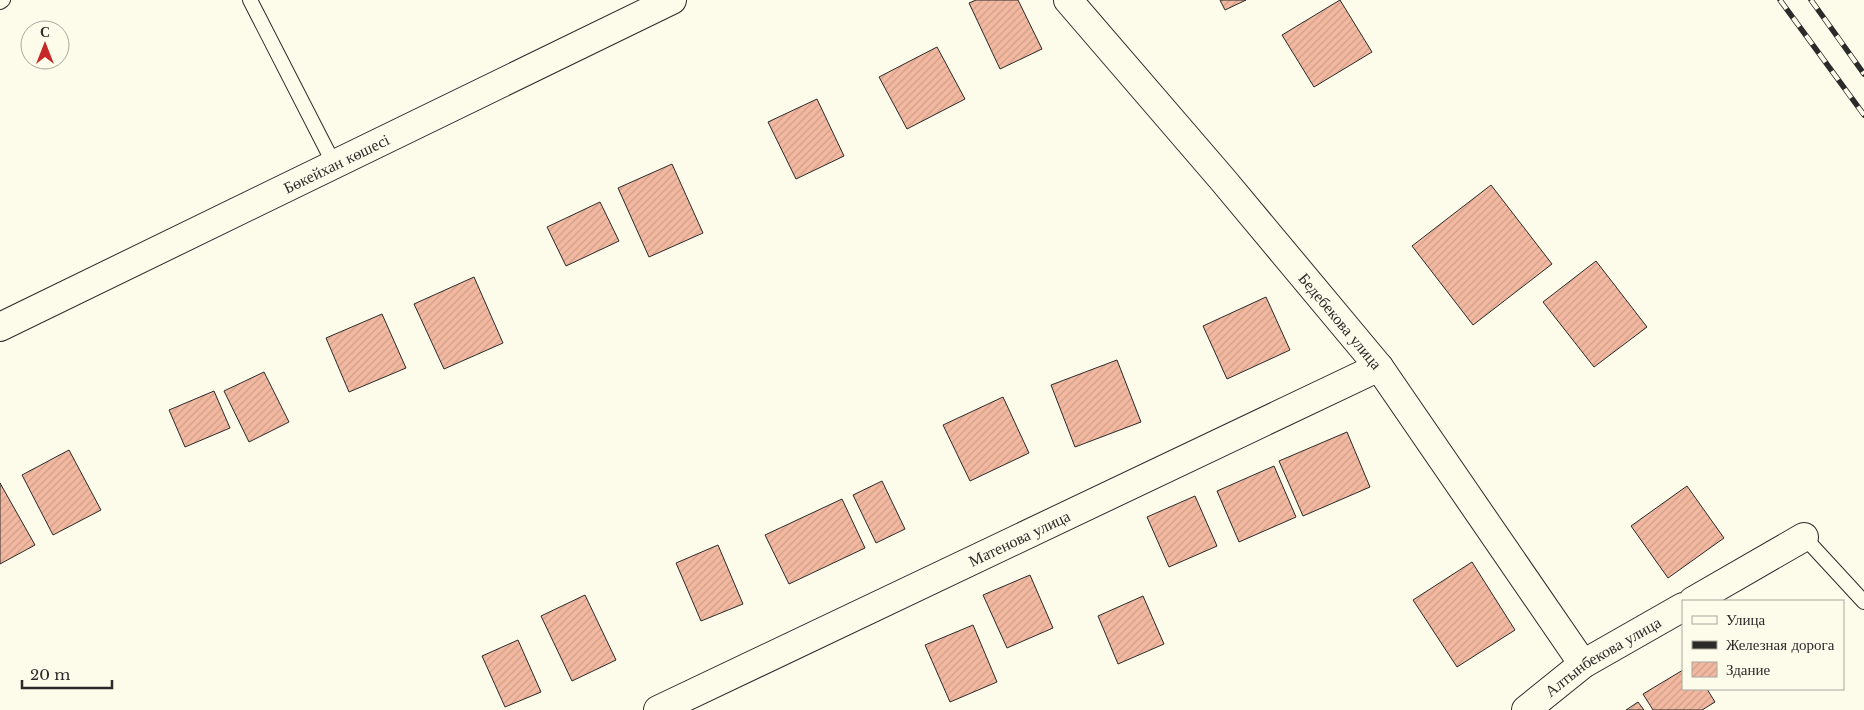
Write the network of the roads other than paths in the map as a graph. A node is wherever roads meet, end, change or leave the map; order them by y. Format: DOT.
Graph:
graph roads {
  1 [pos="250,0"];
  2 [pos="672,0"];
  3 [pos="1068,0"];
  4 [pos="334,164"];
  5 [pos="0,327"];
  6 [pos="1379,367"];
  7 [pos="1804,537"];
  8 [pos="1695,600"];
  9 [pos="1864,602"];
  10 [pos="1682,608"];
  11 [pos="1583,664"];
  12 [pos="658,710"];
  13 [pos="1526,710"];
  1 -- 4 [label="lane"];
  2 -- 4 [label="street, Бөкейхан көшесі"];
  3 -- 6 [label="street, Бедебекова улица"];
  4 -- 5 [label="street, Бөкейхан көшесі"];
  6 -- 11 [label="street, Бедебекова улица"];
  6 -- 12 [label="street, Матенова улица"];
  7 -- 8 [label="street"];
  7 -- 9 [label="lane"];
  10 -- 11 [label="street, Алтынбекова улица"];
  11 -- 13 [label="street, Алтынбекова улица"];
}
